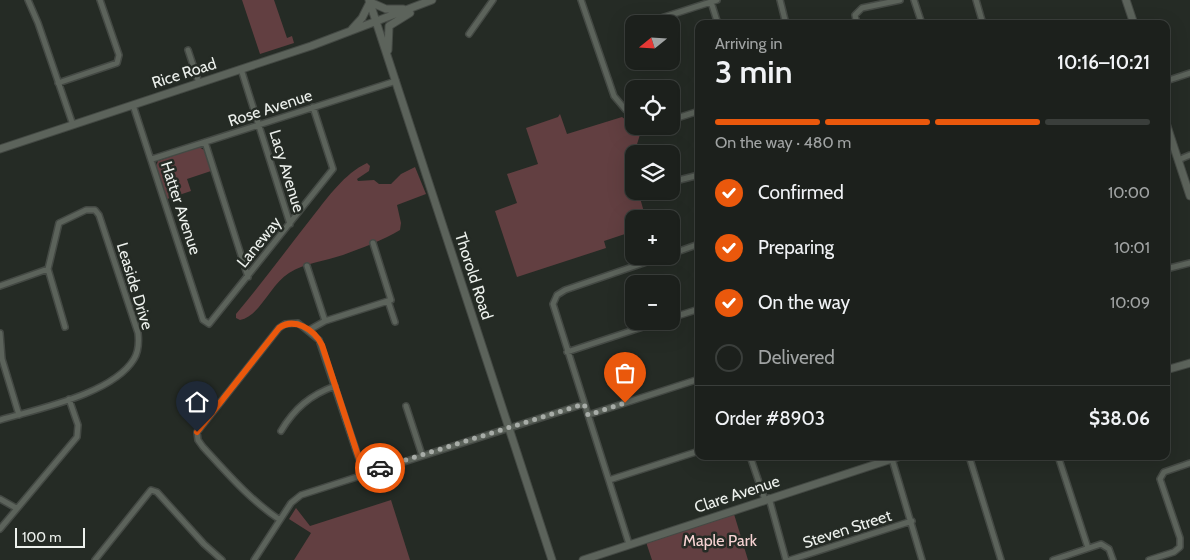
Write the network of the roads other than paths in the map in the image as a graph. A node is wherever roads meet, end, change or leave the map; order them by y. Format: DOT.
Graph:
graph roads {
  1 [pos="28,0"];
  2 [pos="100,0"];
  3 [pos="432,0"];
  4 [pos="493,0"];
  5 [pos="581,0"];
  6 [pos="780,0"];
  7 [pos="900,0"];
  8 [pos="914,0"];
  9 [pos="976,0"];
  10 [pos="1126,0"];
  11 [pos="370,1"];
  12 [pos="714,1"];
  13 [pos="418,6"];
  14 [pos="671,15"];
  15 [pos="717,20"];
  16 [pos="785,20"];
  17 [pos="856,20"];
  18 [pos="921,20"];
  19 [pos="982,20"];
  20 [pos="1133,20"];
  21 [pos="376,21"];
  22 [pos="350,31"];
  23 [pos="469,34"];
  24 [pos="188,50"];
  25 [pos="389,58"];
  26 [pos="241,70"];
  27 [pos="1190,73"];
  28 [pos="1170,80"];
  29 [pos="396,81"];
  30 [pos="58,83"];
  31 [pos="199,83"];
  32 [pos="133,105"];
  33 [pos="313,107"];
  34 [pos="625,110"];
  35 [pos="695,112"];
  36 [pos="680,117"];
  37 [pos="73,125"];
  38 [pos="260,126"];
  39 [pos="1170,136"];
  40 [pos="205,142"];
  41 [pos="0,149"];
  42 [pos="1190,156"];
  43 [pos="152,159"];
  44 [pos="1178,160"];
  45 [pos="695,176"];
  46 [pos="680,180"];
  47 [pos="1190,196"];
  48 [pos="290,224"];
  49 [pos="373,243"];
  50 [pos="695,245"];
  51 [pos="680,251"];
  52 [pos="1190,263"];
  53 [pos="638,265"];
  54 [pos="307,266"];
  55 [pos="1170,268"];
  56 [pos="48,269"];
  57 [pos="248,277"];
  58 [pos="0,286"];
  59 [pos="388,301"];
  60 [pos="695,310"];
  61 [pos="680,315"];
  62 [pos="203,320"];
  63 [pos="325,321"];
  64 [pos="395,322"];
  65 [pos="64,327"];
  66 [pos="310,330"];
  67 [pos="634,330"];
  68 [pos="0,333"];
  69 [pos="567,352"];
  70 [pos="1,359"];
  71 [pos="1190,363"];
  72 [pos="1170,369"];
  73 [pos="695,381"];
  74 [pos="335,386"];
  75 [pos="69,399"];
  76 [pos="584,404"];
  77 [pos="406,406"];
  78 [pos="19,415"];
  79 [pos="588,415"];
  80 [pos="0,420"];
  81 [pos="509,428"];
  82 [pos="281,431"];
  83 [pos="695,452"];
  84 [pos="422,455"];
  85 [pos="752,460"];
  86 [pos="889,460"];
  87 [pos="892,460"];
  88 [pos="970,460"];
  89 [pos="1059,460"];
  90 [pos="1190,463"];
  91 [pos="364,474"];
  92 [pos="608,480"];
  93 [pos="0,499"];
  94 [pos="767,499"];
  95 [pos="16,508"];
  96 [pos="280,520"];
  97 [pos="912,521"];
  98 [pos="0,529"];
  99 [pos="629,544"];
  100 [pos="1088,548"];
  101 [pos="95,560"];
  102 [pos="222,560"];
  103 [pos="254,560"];
  104 [pos="552,560"];
  105 [pos="583,560"];
  106 [pos="786,560"];
  107 [pos="790,560"];
  108 [pos="922,560"];
  109 [pos="1001,560"];
  110 [pos="1053,560"];
  111 [pos="1113,560"];
  112 [pos="1149,560"];
  1 -- 30 [label="street"];
  2 -- 30 [label="street"];
  3 -- 13 [label="street"];
  4 -- 23 [label="street"];
  5 -- 34 [label="street"];
  6 -- 16 [label="street"];
  7 -- 17 [label="street"];
  8 -- 18 [label="street"];
  9 -- 19 [label="street"];
  10 -- 20 [label="street"];
  11 -- 13 [label="street"];
  11 -- 21 [label="street, Thorold Road"];
  11 -- 22 [label="street"];
  12 -- 14 [label="street"];
  12 -- 15 [label="street"];
  13 -- 21 [label="street, Rice Road"];
  13 -- 25 [label="street"];
  21 -- 22 [label="street, Rice Road"];
  21 -- 25 [label="street, Thorold Road"];
  22 -- 26 [label="street, Rice Road"];
  24 -- 31 [label="street"];
  25 -- 29 [label="street, Thorold Road"];
  26 -- 31 [label="street, Rice Road"];
  26 -- 38 [label="street, Lacy Avenue"];
  27 -- 28 [label="street"];
  29 -- 33 [label="street, Rose Avenue"];
  29 -- 81 [label="street, Thorold Road"];
  30 -- 37 [label="street"];
  31 -- 32 [label="street, Rice Road"];
  32 -- 37 [label="street, Rice Road"];
  32 -- 43 [label="street, Hatter Avenue"];
  33 -- 38 [label="street, Rose Avenue"];
  33 -- 48 [label="street, Laneway"];
  35 -- 36 [label="street"];
  37 -- 41 [label="street, Rice Road"];
  38 -- 40 [label="street, Rose Avenue"];
  38 -- 48 [label="street, Lacy Avenue"];
  39 -- 44 [label="street"];
  40 -- 43 [label="street, Rose Avenue"];
  40 -- 57 [label="street"];
  42 -- 44 [label="street"];
  43 -- 62 [label="street, Hatter Avenue"];
  44 -- 47 [label="street"];
  45 -- 46 [label="street"];
  48 -- 57 [label="street, Laneway"];
  49 -- 59 [label="street"];
  50 -- 51 [label="street"];
  52 -- 55 [label="street"];
  53 -- 69 [label="street"];
  54 -- 63 [label="street"];
  56 -- 58 [label="street"];
  56 -- 65 [label="street"];
  56 -- 75 [label="street, Leaside Drive"];
  57 -- 62 [label="street, Laneway"];
  59 -- 63 [label="street"];
  59 -- 64 [label="street"];
  60 -- 61 [label="street"];
  63 -- 66 [label="street"];
  66 -- 74 [label="street"];
  66 -- 96 [label="street"];
  67 -- 69 [label="street"];
  68 -- 70 [label="street"];
  69 -- 76 [label="street"];
  70 -- 78 [label="street"];
  71 -- 72 [label="street"];
  73 -- 79 [label="street"];
  74 -- 82 [label="street"];
  74 -- 91 [label="street"];
  75 -- 78 [label="street, Leaside Drive"];
  75 -- 95 [label="street"];
  76 -- 79 [label="street"];
  76 -- 81 [label="street"];
  77 -- 84 [label="street"];
  78 -- 80 [label="street, Leaside Drive"];
  79 -- 92 [label="street"];
  81 -- 84 [label="street"];
  81 -- 104 [label="street, Thorold Road"];
  83 -- 92 [label="street"];
  84 -- 91 [label="street"];
  85 -- 94 [label="street"];
  86 -- 94 [label="street, Clare Avenue"];
  87 -- 97 [label="street"];
  88 -- 109 [label="street"];
  89 -- 100 [label="street"];
  90 -- 112 [label="street"];
  91 -- 96 [label="street"];
  92 -- 99 [label="street"];
  93 -- 95 [label="street"];
  94 -- 99 [label="street, Clare Avenue"];
  94 -- 106 [label="street"];
  95 -- 98 [label="street"];
  96 -- 103 [label="street"];
  97 -- 107 [label="street, Steven Street"];
  97 -- 108 [label="street"];
  99 -- 105 [label="street, Clare Avenue"];
  100 -- 110 [label="street"];
  100 -- 111 [label="street"];
  101 -- 102 [label="street"];
}
